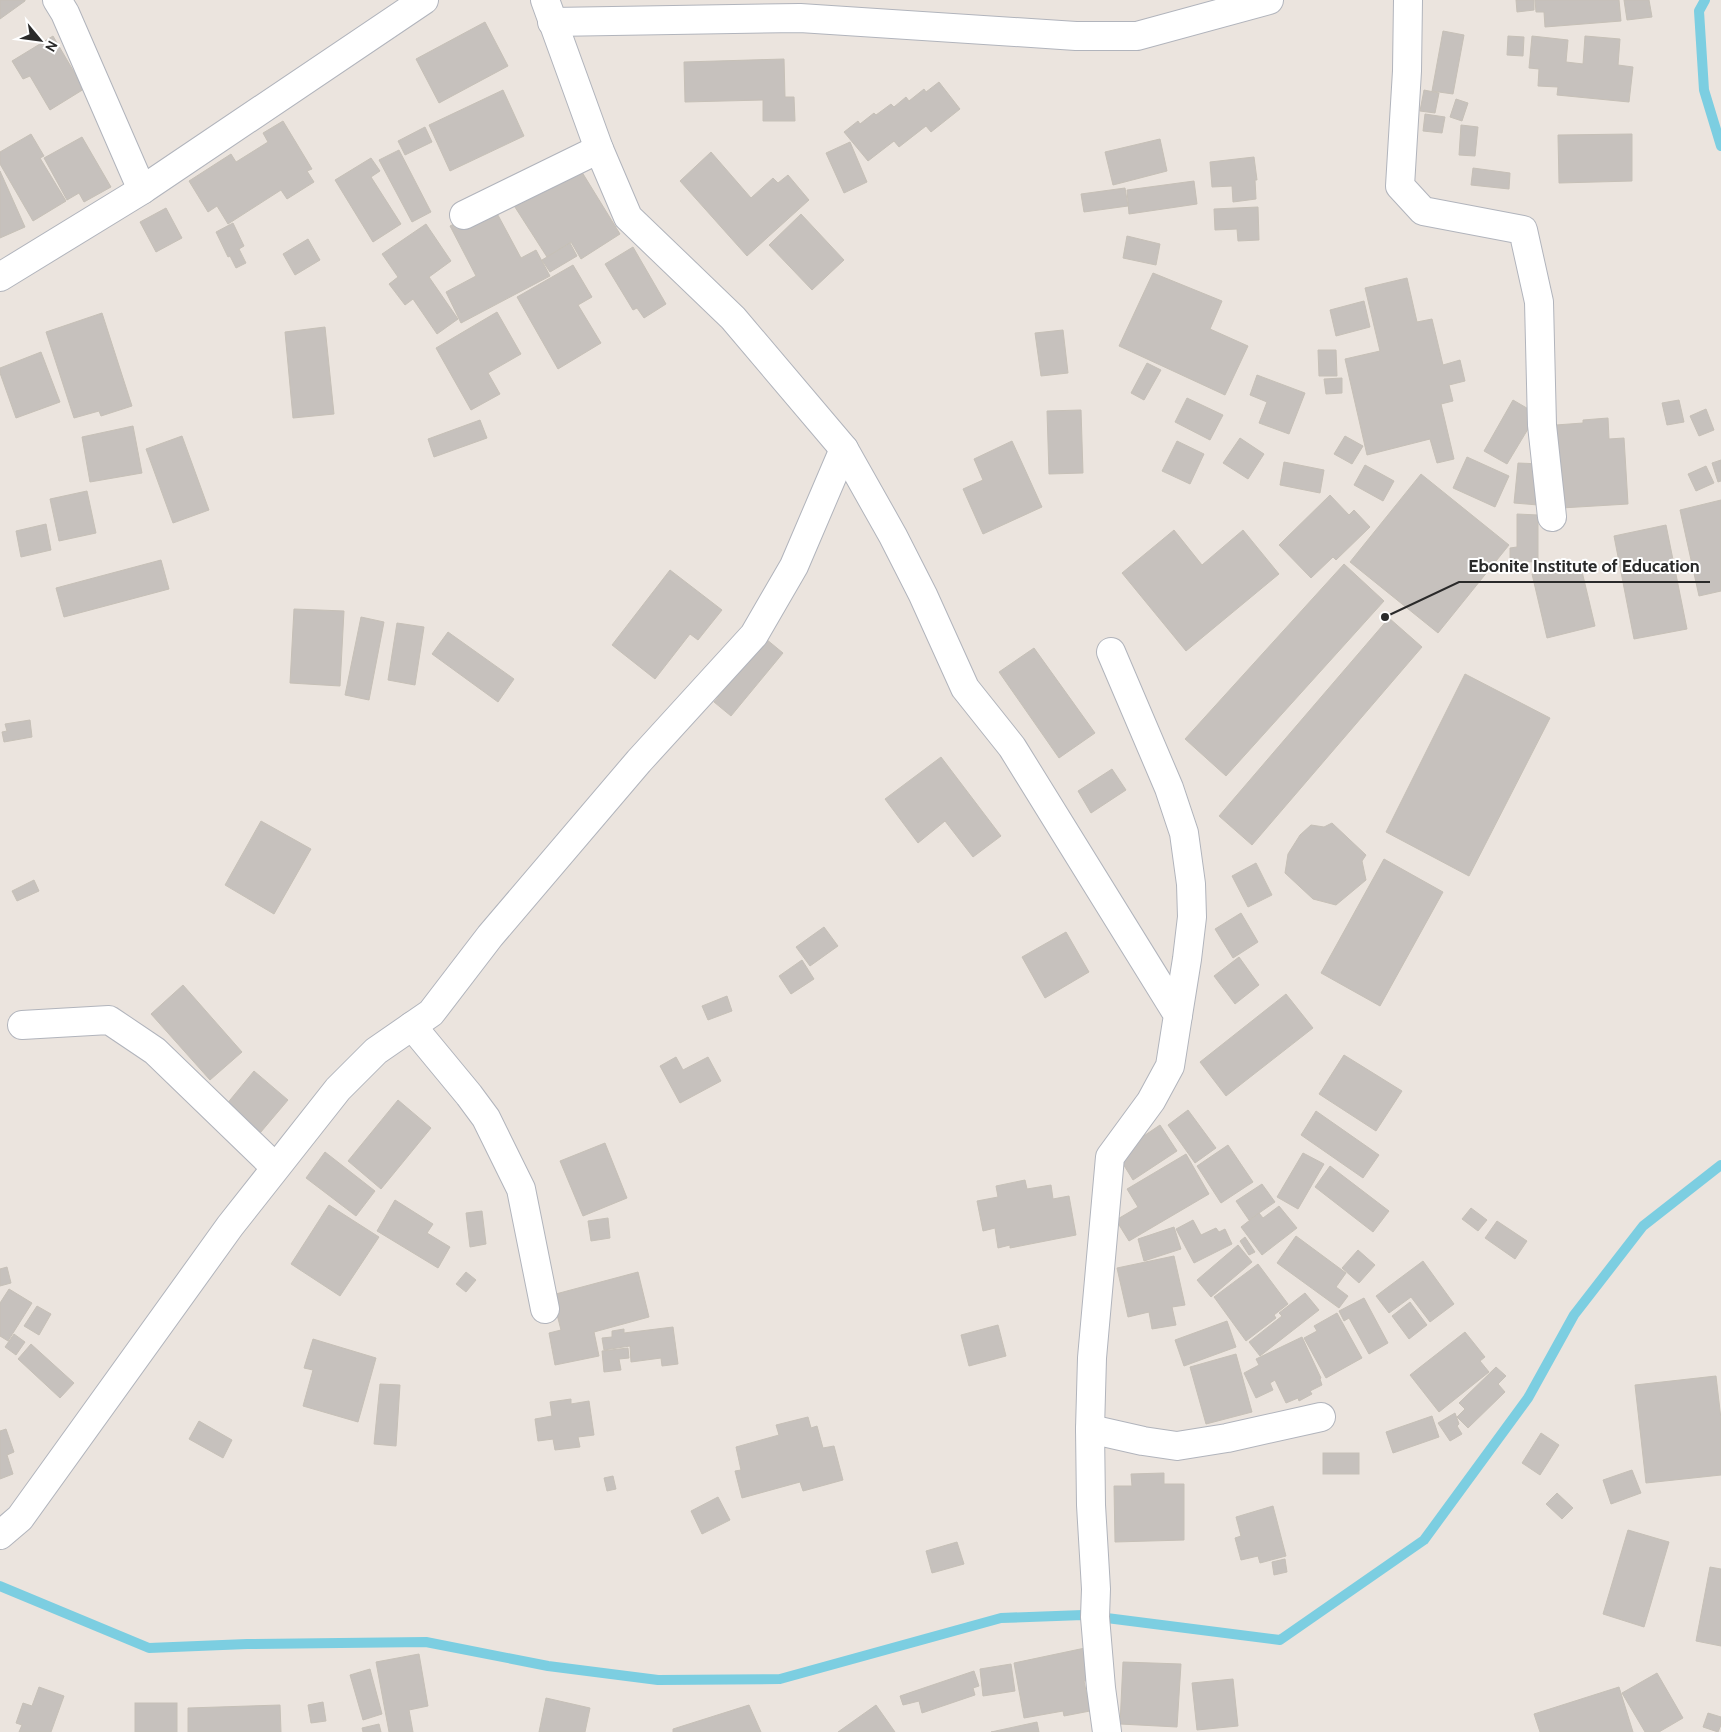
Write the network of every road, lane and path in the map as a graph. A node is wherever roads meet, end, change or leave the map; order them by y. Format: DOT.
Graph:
graph roads {
  1 [pos="57,0"];
  2 [pos="424,0"];
  3 [pos="1269,0"];
  4 [pos="1408,0"];
  5 [pos="549,11"];
  6 [pos="598,149"];
  7 [pos="142,190"];
  8 [pos="464,215"];
  9 [pos="0,277"];
  10 [pos="844,449"];
  11 [pos="1552,517"];
  12 [pos="1111,652"];
  13 [pos="1178,1015"];
  14 [pos="22,1025"];
  15 [pos="412,1026"];
  16 [pos="275,1167"];
  17 [pos="545,1309"];
  18 [pos="1321,1417"];
  19 [pos="1090,1429"];
  20 [pos="0,1535"];
  21 [pos="1107,1732"];
  1 -- 7 [label="street"];
  2 -- 7 [label="street"];
  3 -- 5 [label="street"];
  4 -- 11 [label="street"];
  5 -- 6 [label="street"];
  6 -- 8 [label="street"];
  6 -- 10 [label="street"];
  7 -- 9 [label="street"];
  10 -- 13 [label="street"];
  10 -- 15 [label="street"];
  12 -- 13 [label="street"];
  13 -- 19 [label="street"];
  14 -- 16 [label="street"];
  15 -- 16 [label="street"];
  15 -- 17 [label="street"];
  16 -- 20 [label="street"];
  18 -- 19 [label="street"];
  19 -- 21 [label="street"];
}
